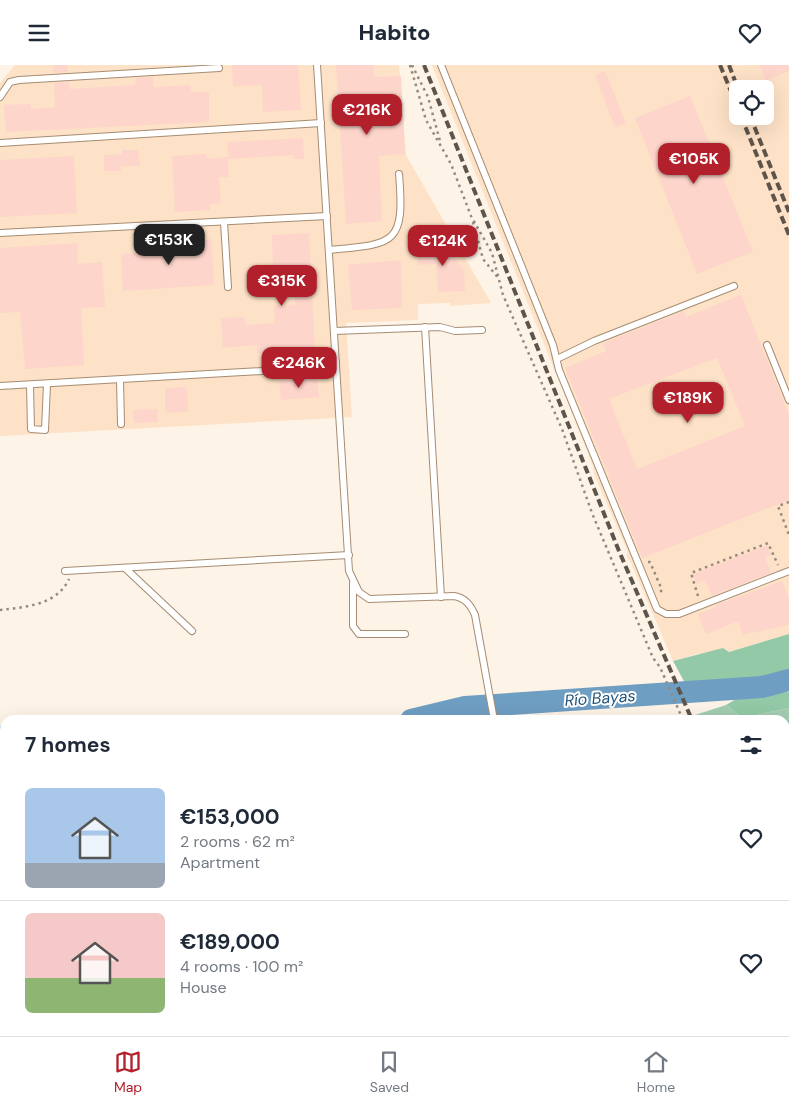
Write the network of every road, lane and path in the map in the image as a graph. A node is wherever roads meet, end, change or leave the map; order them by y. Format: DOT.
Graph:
graph roads {
  1 [pos="317,65"];
  2 [pos="411,65"];
  3 [pos="441,65"];
  4 [pos="219,69"];
  5 [pos="0,97"];
  6 [pos="321,123"];
  7 [pos="0,143"];
  8 [pos="440,146"];
  9 [pos="399,175"];
  10 [pos="327,216"];
  11 [pos="471,216"];
  12 [pos="224,222"];
  13 [pos="0,233"];
  14 [pos="329,250"];
  15 [pos="500,281"];
  16 [pos="734,286"];
  17 [pos="228,287"];
  18 [pos="425,327"];
  19 [pos="482,330"];
  20 [pos="334,331"];
  21 [pos="767,345"];
  22 [pos="557,359"];
  23 [pos="336,362"];
  24 [pos="120,380"];
  25 [pos="47,384"];
  26 [pos="30,385"];
  27 [pos="0,386"];
  28 [pos="789,400"];
  29 [pos="121,424"];
  30 [pos="789,502"];
  31 [pos="789,535"];
  32 [pos="349,555"];
  33 [pos="643,561"];
  34 [pos="783,563"];
  35 [pos="125,568"];
  36 [pos="65,571"];
  37 [pos="73,571"];
  38 [pos="789,571"];
  39 [pos="353,582"];
  40 [pos="441,597"];
  41 [pos="658,597"];
  42 [pos="692,599"];
  43 [pos="0,610"];
  44 [pos="192,631"];
  45 [pos="405,634"];
  46 [pos="493,715"];
  47 [pos="681,715"];
  1 -- 6 [label="lane"];
  2 -- 8 [label="path"];
  2 -- 8 [label="path"];
  3 -- 22 [label="lane"];
  4 -- 5 [label="lane"];
  6 -- 7 [label="lane"];
  6 -- 10 [label="lane"];
  8 -- 11 [label="path"];
  9 -- 14 [label="lane"];
  10 -- 12 [label="lane"];
  10 -- 14 [label="lane"];
  11 -- 15 [label="path"];
  11 -- 15 [label="path"];
  12 -- 13 [label="lane"];
  12 -- 17 [label="lane"];
  14 -- 20 [label="lane"];
  15 -- 47 [label="path"];
  16 -- 22 [label="lane"];
  18 -- 19 [label="lane"];
  18 -- 20 [label="lane"];
  18 -- 40 [label="lane"];
  20 -- 23 [label="lane"];
  21 -- 28 [label="lane"];
  22 -- 38 [label="lane"];
  23 -- 24 [label="lane"];
  23 -- 32 [label="lane"];
  24 -- 25 [label="lane"];
  24 -- 29 [label="lane"];
  25 -- 26 [label="lane"];
  25 -- 26 [label="lane"];
  26 -- 27 [label="lane"];
  30 -- 31 [label="path"];
  32 -- 35 [label="lane"];
  32 -- 39 [label="lane"];
  33 -- 41 [label="path"];
  34 -- 42 [label="path"];
  35 -- 37 [label="lane"];
  35 -- 44 [label="lane"];
  36 -- 37 [label="lane"];
  37 -- 43 [label="path"];
  39 -- 40 [label="lane"];
  39 -- 45 [label="lane"];
  40 -- 46 [label="lane"];
}
